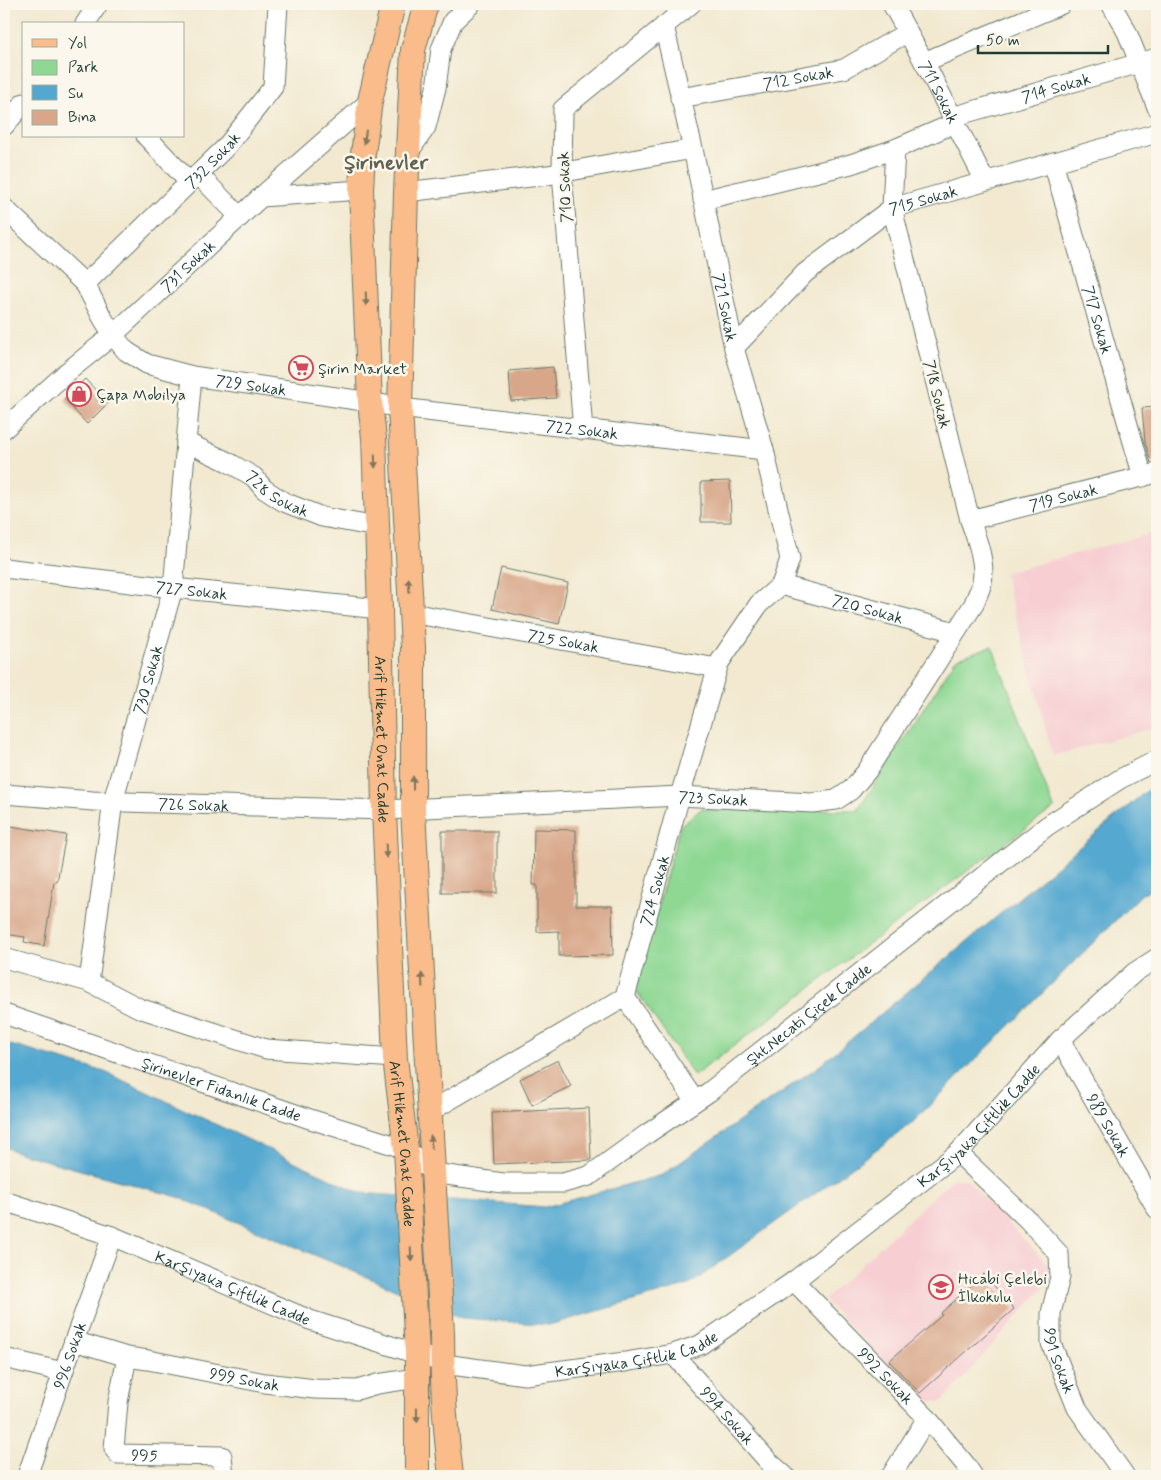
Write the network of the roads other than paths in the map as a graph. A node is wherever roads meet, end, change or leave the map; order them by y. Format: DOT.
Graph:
graph roads {
  1 [pos="98,4"];
  2 [pos="278,4"];
  3 [pos="376,4"];
  4 [pos="394,4"];
  5 [pos="426,4"];
  6 [pos="471,4"];
  7 [pos="691,4"];
  8 [pos="892,4"];
  9 [pos="1062,4"];
  10 [pos="1111,4"];
  11 [pos="86,22"];
  12 [pos="664,26"];
  13 [pos="908,32"];
  14 [pos="1148,60"];
  15 [pos="924,62"];
  16 [pos="378,67"];
  17 [pos="680,98"];
  18 [pos="370,101"];
  19 [pos="22,105"];
  20 [pos="1157,107"];
  21 [pos="954,120"];
  22 [pos="4,126"];
  23 [pos="1157,133"];
  24 [pos="148,138"];
  25 [pos="693,149"];
  26 [pos="896,149"];
  27 [pos="408,153"];
  28 [pos="1053,162"];
  29 [pos="562,173"];
  30 [pos="194,178"];
  31 [pos="985,181"];
  32 [pos="361,190"];
  33 [pos="406,192"];
  34 [pos="261,196"];
  35 [pos="703,200"];
  36 [pos="4,208"];
  37 [pos="892,208"];
  38 [pos="240,217"];
  39 [pos="85,284"];
  40 [pos="113,335"];
  41 [pos="734,348"];
  42 [pos="192,376"];
  43 [pos="370,402"];
  44 [pos="400,408"];
  45 [pos="4,428"];
  46 [pos="583,430"];
  47 [pos="186,442"];
  48 [pos="764,450"];
  49 [pos="1150,475"];
  50 [pos="970,520"];
  51 [pos="377,528"];
  52 [pos="4,568"];
  53 [pos="781,584"];
  54 [pos="173,588"];
  55 [pos="380,609"];
  56 [pos="411,613"];
  57 [pos="955,632"];
  58 [pos="717,668"];
  59 [pos="1157,760"];
  60 [pos="4,794"];
  61 [pos="680,796"];
  62 [pos="113,801"];
  63 [pos="384,810"];
  64 [pos="413,810"];
  65 [pos="4,958"];
  66 [pos="1156,963"];
  67 [pos="89,982"];
  68 [pos="625,997"];
  69 [pos="4,1014"];
  70 [pos="1060,1040"];
  71 [pos="395,1058"];
  72 [pos="695,1101"];
  73 [pos="429,1112"];
  74 [pos="406,1149"];
  75 [pos="958,1153"];
  76 [pos="434,1182"];
  77 [pos="4,1201"];
  78 [pos="1157,1209"];
  79 [pos="112,1236"];
  80 [pos="794,1281"];
  81 [pos="74,1341"];
  82 [pos="416,1342"];
  83 [pos="673,1354"];
  84 [pos="4,1358"];
  85 [pos="127,1358"];
  86 [pos="442,1362"];
  87 [pos="63,1372"];
  88 [pos="417,1378"];
  89 [pos="927,1418"];
  90 [pos="27,1476"];
  91 [pos="224,1476"];
  92 [pos="417,1476"];
  93 [pos="451,1476"];
  94 [pos="785,1476"];
  95 [pos="891,1476"];
  96 [pos="973,1476"];
  97 [pos="1125,1476"];
  1 -- 11 [label="street"];
  2 -- 30 [label="street, 732 Sokak"];
  3 -- 16 [label="main road"];
  4 -- 16 [label="main road, Arif Hikmet Onat Cadde"];
  5 -- 27 [label="main road, Arif Hikmet Onat Cadde"];
  6 -- 27 [label="street"];
  7 -- 12 [label="street, 710 Sokak"];
  8 -- 13 [label="street, 711 Sokak"];
  9 -- 15 [label="street"];
  10 -- 14 [label="street"];
  12 -- 17 [label="street, 721 Sokak"];
  12 -- 29 [label="street, 710 Sokak"];
  13 -- 15 [label="street, 711 Sokak"];
  13 -- 17 [label="street, 712 Sokak"];
  14 -- 20 [label="street"];
  14 -- 21 [label="street, 714 Sokak"];
  15 -- 21 [label="street, 711 Sokak"];
  16 -- 18 [label="main road, Arif Hikmet Onat Cadde"];
  17 -- 25 [label="street, 721 Sokak"];
  18 -- 32 [label="main road, Arif Hikmet Onat Cadde, one-way"];
  18 -- 34 [label="street, 731 Sokak"];
  19 -- 22 [label="street"];
  21 -- 26 [label="street, 714 Sokak"];
  21 -- 31 [label="street, 711 Sokak"];
  23 -- 28 [label="street, 715 Sokak"];
  24 -- 30 [label="street"];
  25 -- 29 [label="street"];
  25 -- 35 [label="street, 721 Sokak"];
  26 -- 35 [label="street, 714 Sokak"];
  26 -- 37 [label="street, 718 Sokak"];
  27 -- 33 [label="main road, Arif Hikmet Onat Cadde"];
  28 -- 31 [label="street, 715 Sokak"];
  28 -- 49 [label="street, 717 Sokak"];
  29 -- 33 [label="street"];
  29 -- 46 [label="street, 710 Sokak"];
  30 -- 38 [label="street"];
  30 -- 39 [label="street, 732 Sokak"];
  31 -- 37 [label="street, 715 Sokak"];
  32 -- 34 [label="street"];
  32 -- 43 [label="main road, Arif Hikmet Onat Cadde, one-way"];
  33 -- 44 [label="main road, Arif Hikmet Onat Cadde"];
  34 -- 38 [label="street, 731 Sokak"];
  35 -- 41 [label="street, 721 Sokak"];
  36 -- 39 [label="street, 729 Sokak"];
  37 -- 41 [label="street, 715 Sokak"];
  37 -- 50 [label="street, 718 Sokak"];
  38 -- 40 [label="street, 731 Sokak"];
  39 -- 40 [label="street, 729 Sokak"];
  40 -- 42 [label="street, 729 Sokak"];
  40 -- 45 [label="street, 731 Sokak"];
  41 -- 48 [label="street, 721 Sokak"];
  42 -- 43 [label="street, 729 Sokak"];
  42 -- 47 [label="street, 730 Sokak"];
  43 -- 44 [label="street, 729 Sokak"];
  43 -- 51 [label="main road, Arif Hikmet Onat Cadde, one-way"];
  44 -- 46 [label="street, 722 Sokak"];
  56 -- 44 [label="main road, Arif Hikmet Onat Cadde, one-way"];
  46 -- 48 [label="street, 722 Sokak"];
  47 -- 51 [label="street, 728 Sokak"];
  47 -- 54 [label="street, 730 Sokak"];
  48 -- 53 [label="street, 721 Sokak"];
  49 -- 50 [label="street, 719 Sokak"];
  50 -- 57 [label="street, 718 Sokak"];
  51 -- 55 [label="main road, Arif Hikmet Onat Cadde"];
  52 -- 54 [label="street, 727 Sokak"];
  53 -- 57 [label="street, 720 Sokak"];
  53 -- 58 [label="street, 724 Sokak"];
  54 -- 55 [label="street, 727 Sokak"];
  54 -- 62 [label="street, 730 Sokak"];
  55 -- 63 [label="main road, Arif Hikmet Onat Cadde"];
  56 -- 58 [label="street, 725 Sokak"];
  64 -- 56 [label="main road, Arif Hikmet Onat Cadde, one-way"];
  57 -- 61 [label="street, 723 Sokak"];
  58 -- 61 [label="street, 724 Sokak"];
  59 -- 72 [label="street, Şht.Necati Çiçek Cadde"];
  60 -- 62 [label="street, 726 Sokak"];
  61 -- 64 [label="street, 723 Sokak"];
  61 -- 68 [label="street, 724 Sokak"];
  62 -- 63 [label="street, 726 Sokak"];
  62 -- 67 [label="street, 730 Sokak"];
  63 -- 64 [label="street, 723 Sokak"];
  63 -- 71 [label="main road, Arif Hikmet Onat Cadde, one-way"];
  73 -- 64 [label="main road, Arif Hikmet Onat Cadde, one-way"];
  65 -- 67 [label="street"];
  66 -- 70 [label="street, Karşıyaka Çiftlik Cadde"];
  67 -- 71 [label="street"];
  68 -- 72 [label="street"];
  68 -- 73 [label="street"];
  69 -- 74 [label="street, Şirinevler Fidanlık Cadde"];
  70 -- 75 [label="street, Karşıyaka Çiftlik Cadde"];
  70 -- 78 [label="street, 989 Sokak"];
  71 -- 74 [label="main road, Arif Hikmet Onat Cadde"];
  72 -- 76 [label="street, Şht.Necati Çiçek Cadde"];
  76 -- 73 [label="main road, Arif Hikmet Onat Cadde, one-way"];
  74 -- 76 [label="street, Şirinevler Fidanlık Cadde"];
  74 -- 82 [label="main road, Arif Hikmet Onat Cadde, one-way"];
  75 -- 80 [label="street, Karşıyaka Çiftlik Cadde"];
  75 -- 97 [label="street, 991 Sokak"];
  76 -- 86 [label="main road, Arif Hikmet Onat Cadde"];
  77 -- 79 [label="street, Karşıyaka Çiftlik Cadde"];
  79 -- 81 [label="street, 996 Sokak"];
  79 -- 82 [label="street, Karşıyaka Çiftlik Cadde"];
  80 -- 83 [label="street, Karşıyaka Çiftlik Cadde"];
  80 -- 89 [label="street, 992 Sokak"];
  81 -- 85 [label="street, 999 Sokak"];
  81 -- 87 [label="street, 996 Sokak"];
  82 -- 86 [label="street, Karşıyaka Çiftlik Cadde"];
  82 -- 88 [label="main road, Arif Hikmet Onat Cadde"];
  83 -- 86 [label="street, Karşıyaka Çiftlik Cadde"];
  83 -- 94 [label="street, 994 Sokak"];
  84 -- 87 [label="street"];
  85 -- 88 [label="street, 999 Sokak"];
  85 -- 91 [label="street, 995"];
  86 -- 93 [label="main road, Arif Hikmet Onat Cadde"];
  87 -- 90 [label="street, 996 Sokak"];
  88 -- 92 [label="main road, Arif Hikmet Onat Cadde, one-way"];
  89 -- 95 [label="street"];
  89 -- 96 [label="street, 992 Sokak"];
}
